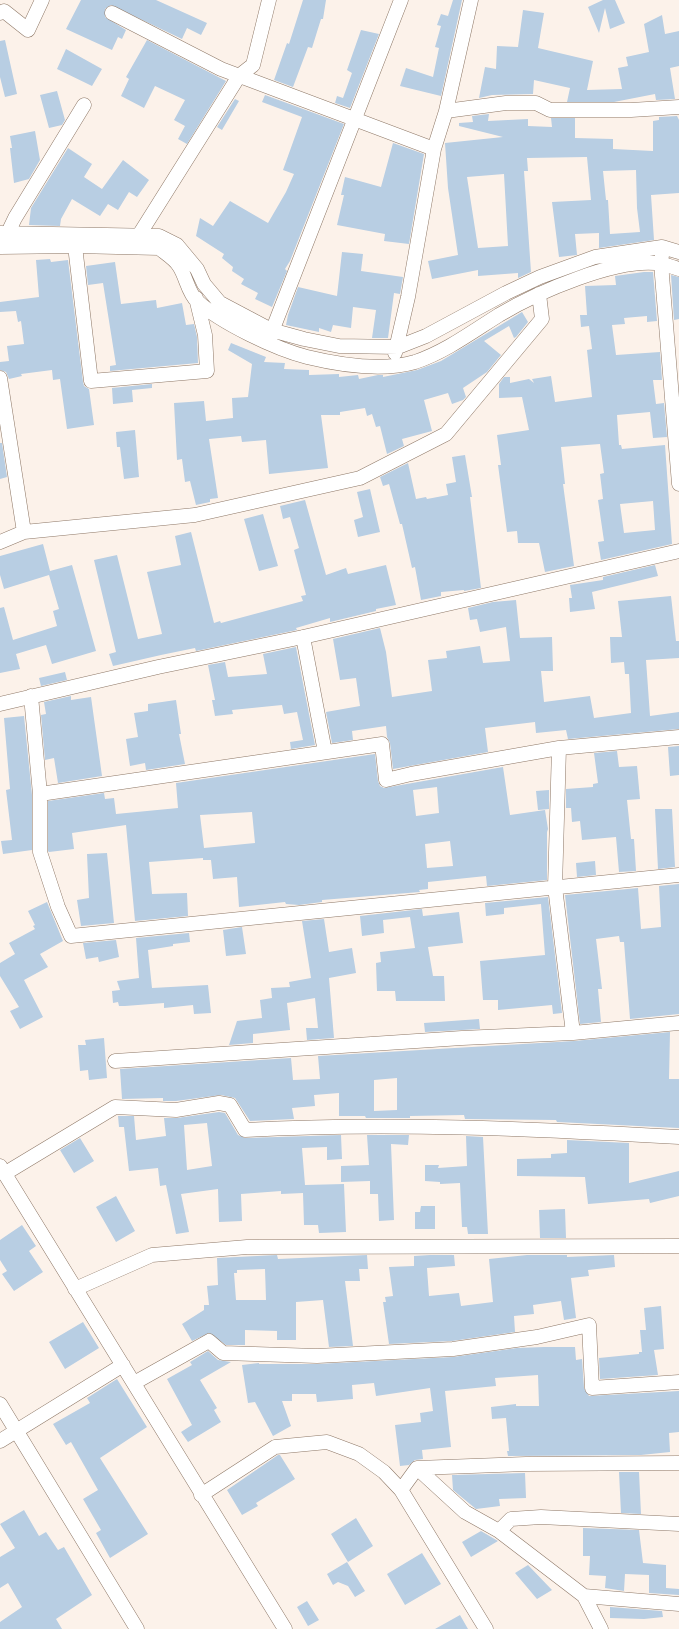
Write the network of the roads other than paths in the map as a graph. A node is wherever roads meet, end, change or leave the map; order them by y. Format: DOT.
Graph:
graph roads {
  1 [pos="42,0"];
  2 [pos="269,0"];
  3 [pos="401,0"];
  4 [pos="471,0"];
  5 [pos="0,13"];
  6 [pos="112,13"];
  7 [pos="239,76"];
  8 [pos="84,105"];
  9 [pos="679,107"];
  10 [pos="446,111"];
  11 [pos="356,120"];
  12 [pos="434,149"];
  13 [pos="4,233"];
  14 [pos="139,236"];
  15 [pos="75,246"];
  16 [pos="1,247"];
  17 [pos="662,247"];
  18 [pos="679,252"];
  19 [pos="661,263"];
  20 [pos="679,268"];
  21 [pos="540,277"];
  22 [pos="204,284"];
  23 [pos="542,293"];
  24 [pos="196,300"];
  25 [pos="269,336"];
  26 [pos="398,347"];
  27 [pos="390,367"];
  28 [pos="0,378"];
  29 [pos="679,484"];
  30 [pos="24,532"];
  31 [pos="0,542"];
  32 [pos="679,551"];
  33 [pos="303,637"];
  34 [pos="31,696"];
  35 [pos="0,704"];
  36 [pos="679,737"];
  37 [pos="559,748"];
  38 [pos="325,752"];
  39 [pos="40,794"];
  40 [pos="679,875"];
  41 [pos="555,887"];
  42 [pos="679,1023"];
  43 [pos="573,1033"];
  44 [pos="115,1061"];
  45 [pos="679,1137"];
  46 [pos="2,1170"];
  47 [pos="679,1246"];
  48 [pos="75,1290"];
  49 [pos="123,1365"];
  50 [pos="679,1382"];
  51 [pos="134,1383"];
  52 [pos="0,1404"];
  53 [pos="17,1431"];
  54 [pos="0,1441"];
  55 [pos="679,1463"];
  56 [pos="417,1468"];
  57 [pos="401,1490"];
  58 [pos="201,1495"];
  59 [pos="679,1524"];
  60 [pos="499,1531"];
  61 [pos="584,1596"];
  62 [pos="679,1604"];
  63 [pos="137,1629"];
  64 [pos="285,1629"];
  65 [pos="486,1629"];
  66 [pos="601,1629"];
  1 -- 5 [label="street"];
  2 -- 7 [label="street"];
  3 -- 11 [label="street"];
  4 -- 10 [label="street"];
  6 -- 7 [label="street"];
  7 -- 11 [label="street"];
  7 -- 14 [label="street"];
  8 -- 13 [label="street"];
  9 -- 10 [label="street"];
  10 -- 12 [label="street"];
  11 -- 12 [label="street"];
  11 -- 25 [label="street"];
  12 -- 26 [label="street"];
  13 -- 14 [label="street"];
  13 -- 16 [label="street"];
  14 -- 22 [label="street"];
  15 -- 16 [label="street"];
  15 -- 24 [label="street"];
  15 -- 24 [label="street"];
  17 -- 18 [label="street"];
  17 -- 19 [label="street"];
  17 -- 21 [label="street"];
  19 -- 20 [label="street"];
  19 -- 23 [label="street"];
  19 -- 29 [label="street"];
  21 -- 23 [label="street"];
  21 -- 26 [label="street"];
  22 -- 24 [label="street"];
  22 -- 25 [label="street"];
  23 -- 27 [label="street"];
  23 -- 30 [label="street"];
  24 -- 25 [label="street"];
  25 -- 26 [label="street"];
  25 -- 27 [label="street"];
  26 -- 27 [label="street"];
  28 -- 30 [label="street"];
  30 -- 31 [label="street"];
  32 -- 33 [label="street"];
  33 -- 34 [label="street"];
  33 -- 38 [label="street"];
  34 -- 35 [label="street"];
  34 -- 39 [label="street"];
  36 -- 37 [label="street"];
  37 -- 38 [label="street"];
  37 -- 41 [label="street"];
  38 -- 39 [label="street"];
  39 -- 41 [label="street"];
  40 -- 41 [label="street"];
  41 -- 43 [label="street"];
  42 -- 43 [label="street"];
  43 -- 44 [label="street"];
  45 -- 46 [label="street"];
  46 -- 48 [label="street"];
  47 -- 48 [label="street"];
  48 -- 49 [label="street"];
  49 -- 51 [label="street"];
  49 -- 53 [label="street"];
  50 -- 51 [label="street"];
  51 -- 58 [label="street"];
  52 -- 53 [label="street"];
  53 -- 54 [label="street"];
  53 -- 63 [label="street"];
  55 -- 56 [label="street"];
  56 -- 57 [label="street"];
  56 -- 60 [label="street"];
  57 -- 58 [label="street"];
  57 -- 65 [label="street"];
  58 -- 64 [label="street"];
  59 -- 60 [label="street"];
  60 -- 61 [label="street"];
  61 -- 62 [label="street"];
  61 -- 66 [label="street"];
}
